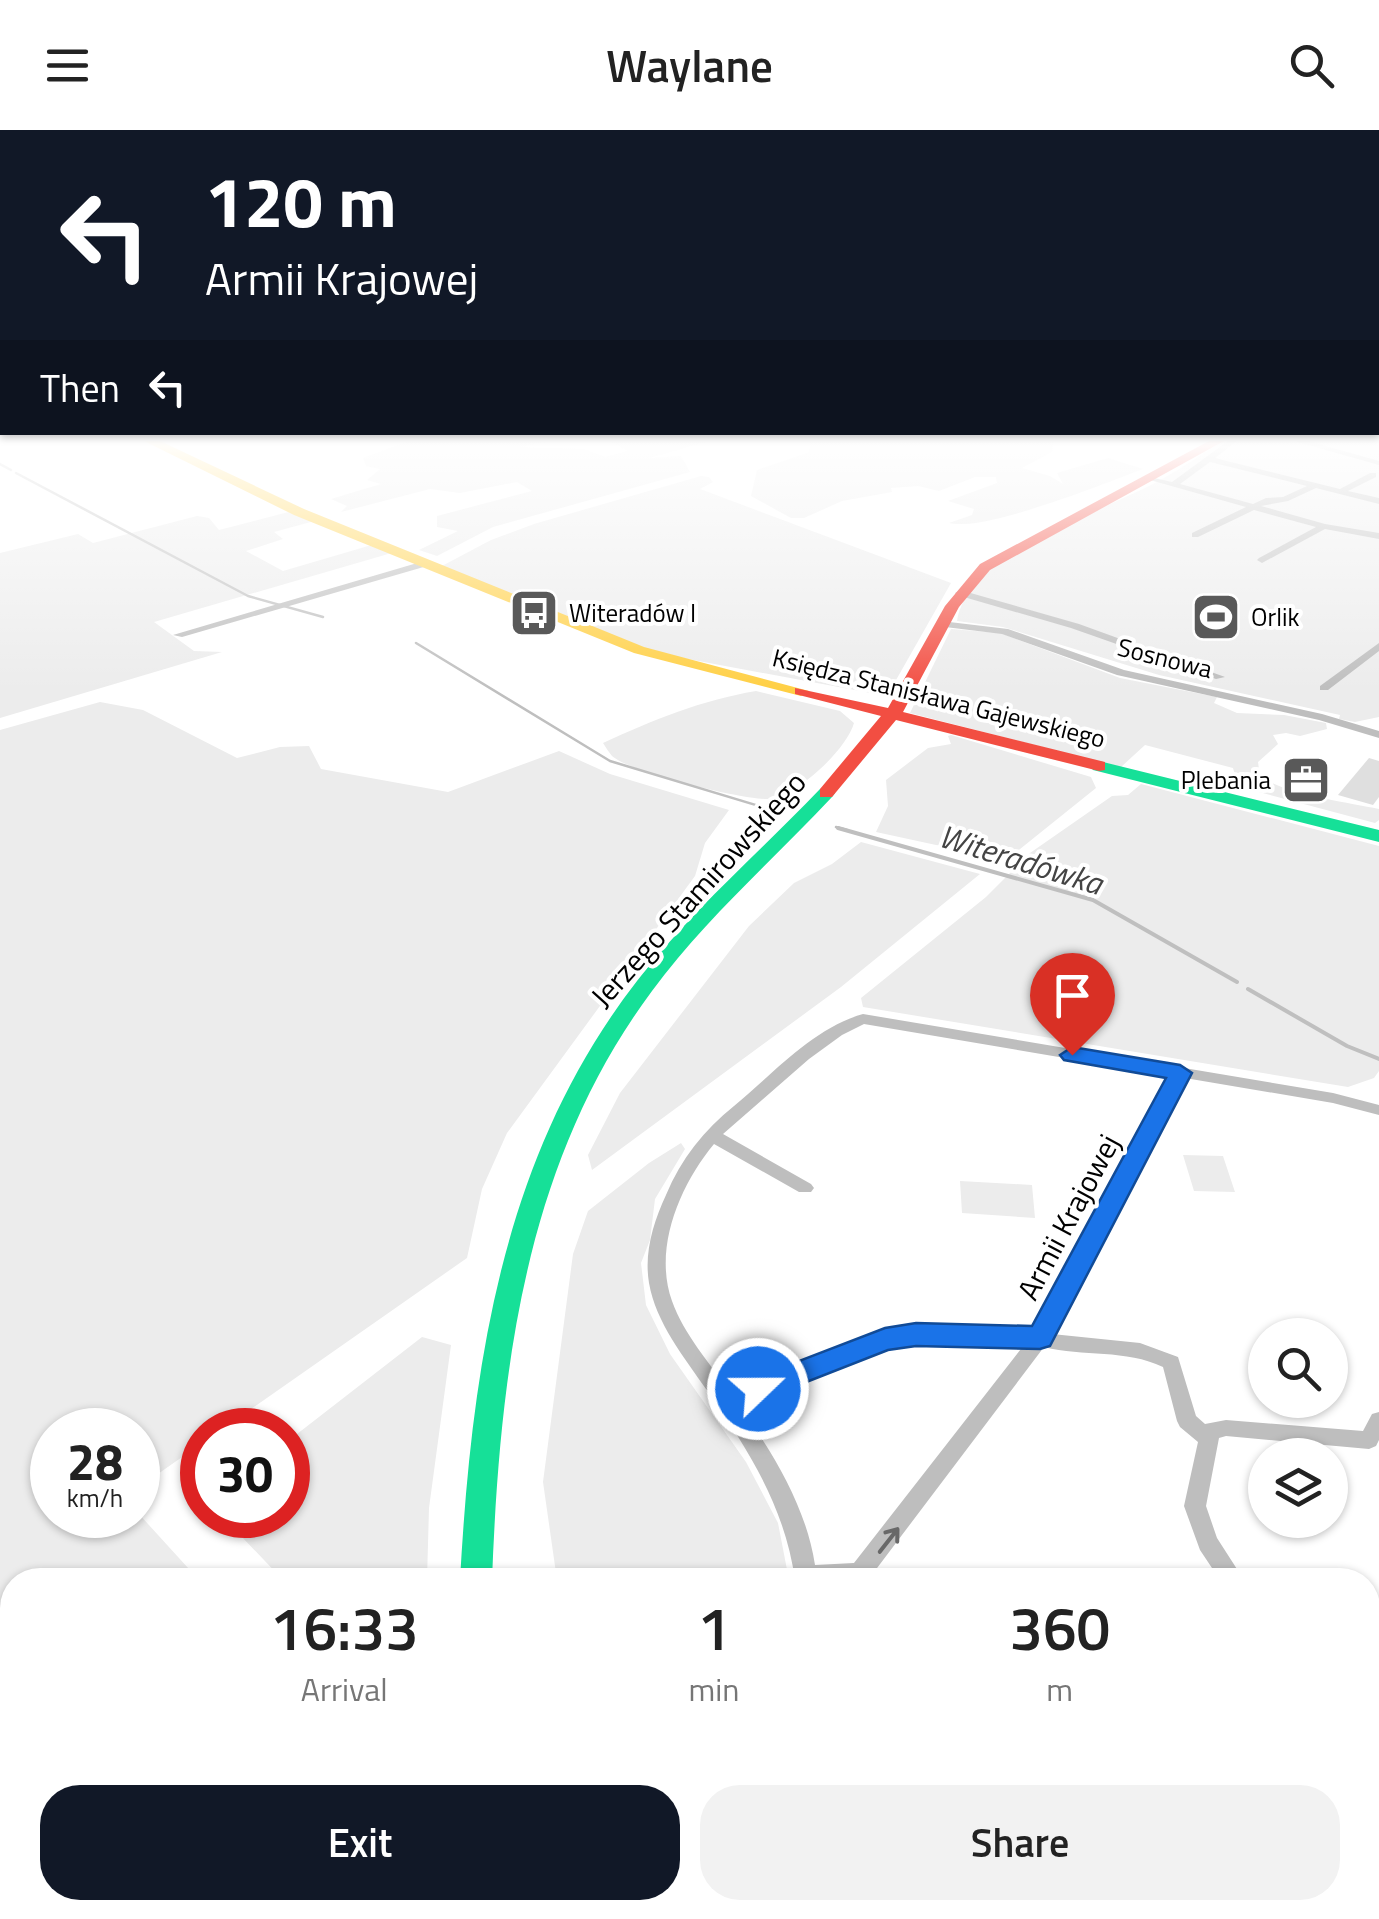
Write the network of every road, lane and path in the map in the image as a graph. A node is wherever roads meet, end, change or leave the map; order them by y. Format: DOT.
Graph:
graph roads {
  1 [pos="329,524"];
  2 [pos="1070,524"];
  3 [pos="1217,524"];
  4 [pos="1318,524"];
  5 [pos="1324,526"];
  6 [pos="1195,535"];
  7 [pos="1379,535"];
  8 [pos="1262,560"];
  9 [pos="424,564"];
  10 [pos="960,593"];
  11 [pos="941,624"];
  12 [pos="178,635"];
  13 [pos="1379,646"];
  14 [pos="1220,677"];
  15 [pos="1324,688"];
  16 [pos="892,715"];
  17 [pos="1376,730"];
  18 [pos="1379,836"];
  19 [pos="1180,1073"];
  20 [pos="1379,1110"];
  21 [pos="710,1135"];
  22 [pos="805,1188"];
  23 [pos="1040,1338"];
  24 [pos="726,1402"];
  25 [pos="1379,1420"];
  26 [pos="1206,1437"];
  27 [pos="476,1568"];
  28 [pos="804,1568"];
  29 [pos="866,1568"];
  30 [pos="1226,1568"];
  1 -- 9 [label="main road, Księdza Stanisława Gajewskiego"];
  2 -- 10 [label="main road, Jerzego Stamirowskiego"];
  3 -- 6 [label="street"];
  4 -- 5 [label="street"];
  5 -- 7 [label="street"];
  5 -- 8 [label="street"];
  9 -- 12 [label="street"];
  9 -- 16 [label="main road, Księdza Stanisława Gajewskiego"];
  10 -- 11 [label="main road, Jerzego Stamirowskiego"];
  10 -- 14 [label="street, Sosnowa"];
  11 -- 16 [label="main road, Jerzego Stamirowskiego"];
  11 -- 17 [label="street, Sosnowa"];
  13 -- 15 [label="street"];
  16 -- 18 [label="main road, Księdza Stanisława Gajewskiego"];
  16 -- 27 [label="main road, Jerzego Stamirowskiego"];
  19 -- 20 [label="street, Armii Krajowej"];
  19 -- 21 [label="street, Armii Krajowej"];
  19 -- 23 [label="street, Armii Krajowej"];
  21 -- 22 [label="street"];
  21 -- 24 [label="street, Armii Krajowej"];
  23 -- 24 [label="street, Armii Krajowej"];
  23 -- 26 [label="street"];
  29 -- 23 [label="street, Armii Krajowej, one-way"];
  24 -- 28 [label="street, Armii Krajowej"];
  25 -- 26 [label="street"];
  26 -- 30 [label="street"];
}
